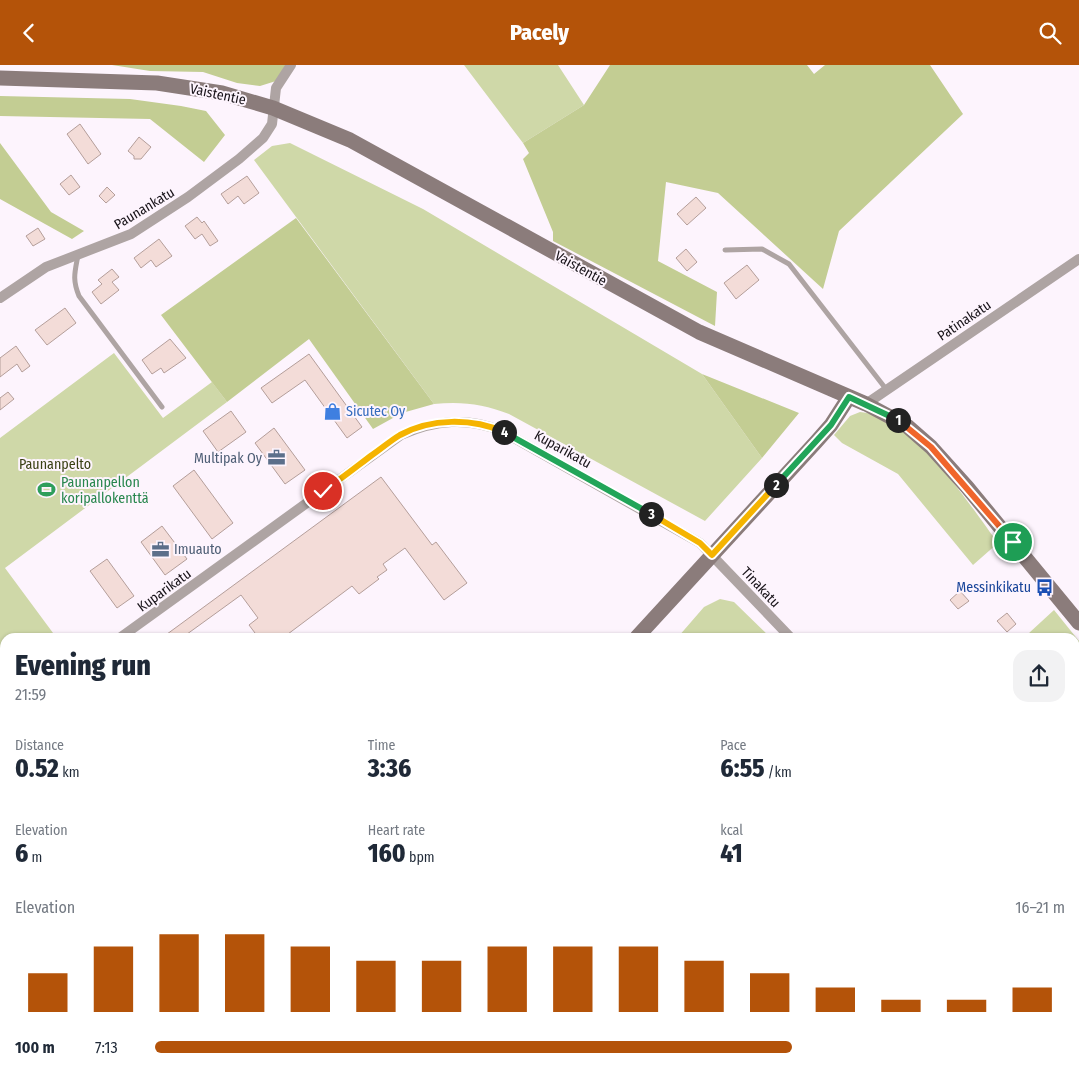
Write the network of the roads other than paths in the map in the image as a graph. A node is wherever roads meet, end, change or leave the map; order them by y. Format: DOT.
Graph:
graph roads {
  1 [pos="291,65"];
  2 [pos="0,79"];
  3 [pos="273,108"];
  4 [pos="725,250"];
  5 [pos="78,255"];
  6 [pos="1079,259"];
  7 [pos="0,298"];
  8 [pos="886,389"];
  9 [pos="849,397"];
  10 [pos="866,404"];
  11 [pos="162,407"];
  12 [pos="712,555"];
  13 [pos="1079,623"];
  14 [pos="127,633"];
  15 [pos="641,633"];
  16 [pos="786,633"];
  1 -- 3 [label="street, Paunankatu"];
  2 -- 3 [label="street, Vaistentie"];
  3 -- 5 [label="street, Paunankatu"];
  3 -- 9 [label="street, Vaistentie"];
  4 -- 8 [label="lane"];
  5 -- 7 [label="street, Paunankatu"];
  5 -- 11 [label="lane"];
  6 -- 8 [label="street, Patinakatu"];
  8 -- 10 [label="street, Patinakatu"];
  9 -- 10 [label="street, Vaistentie"];
  9 -- 12 [label="street"];
  10 -- 13 [label="street, Vaistentie"];
  12 -- 14 [label="street, Kuparikatu"];
  12 -- 15 [label="street"];
  12 -- 16 [label="street, Tinakatu"];
}
